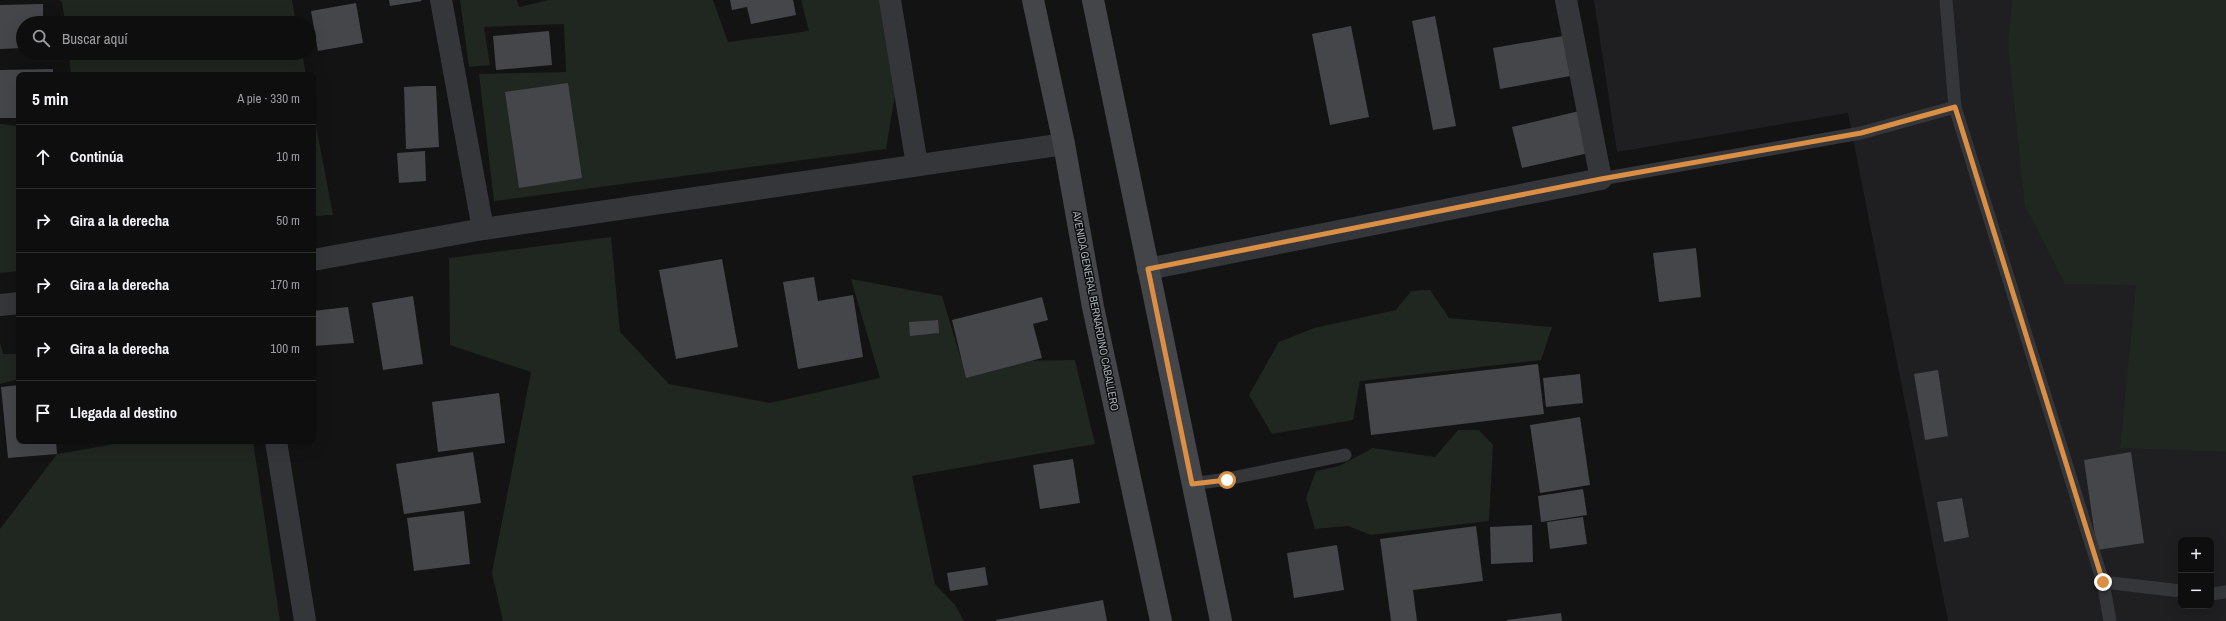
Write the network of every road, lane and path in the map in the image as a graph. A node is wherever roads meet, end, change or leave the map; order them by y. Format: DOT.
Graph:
graph roads {
  1 [pos="441,0"];
  2 [pos="890,0"];
  3 [pos="1033,0"];
  4 [pos="1093,0"];
  5 [pos="1566,0"];
  6 [pos="1946,0"];
  7 [pos="1955,107"];
  8 [pos="1064,144"];
  9 [pos="917,165"];
  10 [pos="1601,179"];
  11 [pos="483,229"];
  12 [pos="316,259"];
  13 [pos="1148,269"];
  14 [pos="16,303"];
  15 [pos="0,305"];
  16 [pos="276,444"];
  17 [pos="1345,455"];
  18 [pos="1192,484"];
  19 [pos="2103,582"];
  20 [pos="2178,591"];
  21 [pos="2226,592"];
  22 [pos="2214,594"];
  23 [pos="305,621"];
  24 [pos="1161,621"];
  25 [pos="1221,621"];
  26 [pos="2110,621"];
  1 -- 11 [label="street"];
  2 -- 9 [label="street"];
  3 -- 8 [label="main road, AVENIDA GENERAL BERNARDINO CABALLERO"];
  4 -- 13 [label="main road"];
  5 -- 10 [label="street"];
  6 -- 7 [label="lane"];
  7 -- 10 [label="lane"];
  7 -- 19 [label="lane"];
  8 -- 9 [label="street"];
  8 -- 24 [label="main road, AVENIDA GENERAL BERNARDINO CABALLERO"];
  9 -- 11 [label="street"];
  10 -- 13 [label="street"];
  11 -- 12 [label="street"];
  13 -- 18 [label="main road"];
  14 -- 15 [label="street"];
  16 -- 23 [label="street"];
  17 -- 18 [label="lane"];
  18 -- 25 [label="main road"];
  19 -- 20 [label="lane"];
  19 -- 26 [label="lane"];
  21 -- 22 [label="lane"];
}
